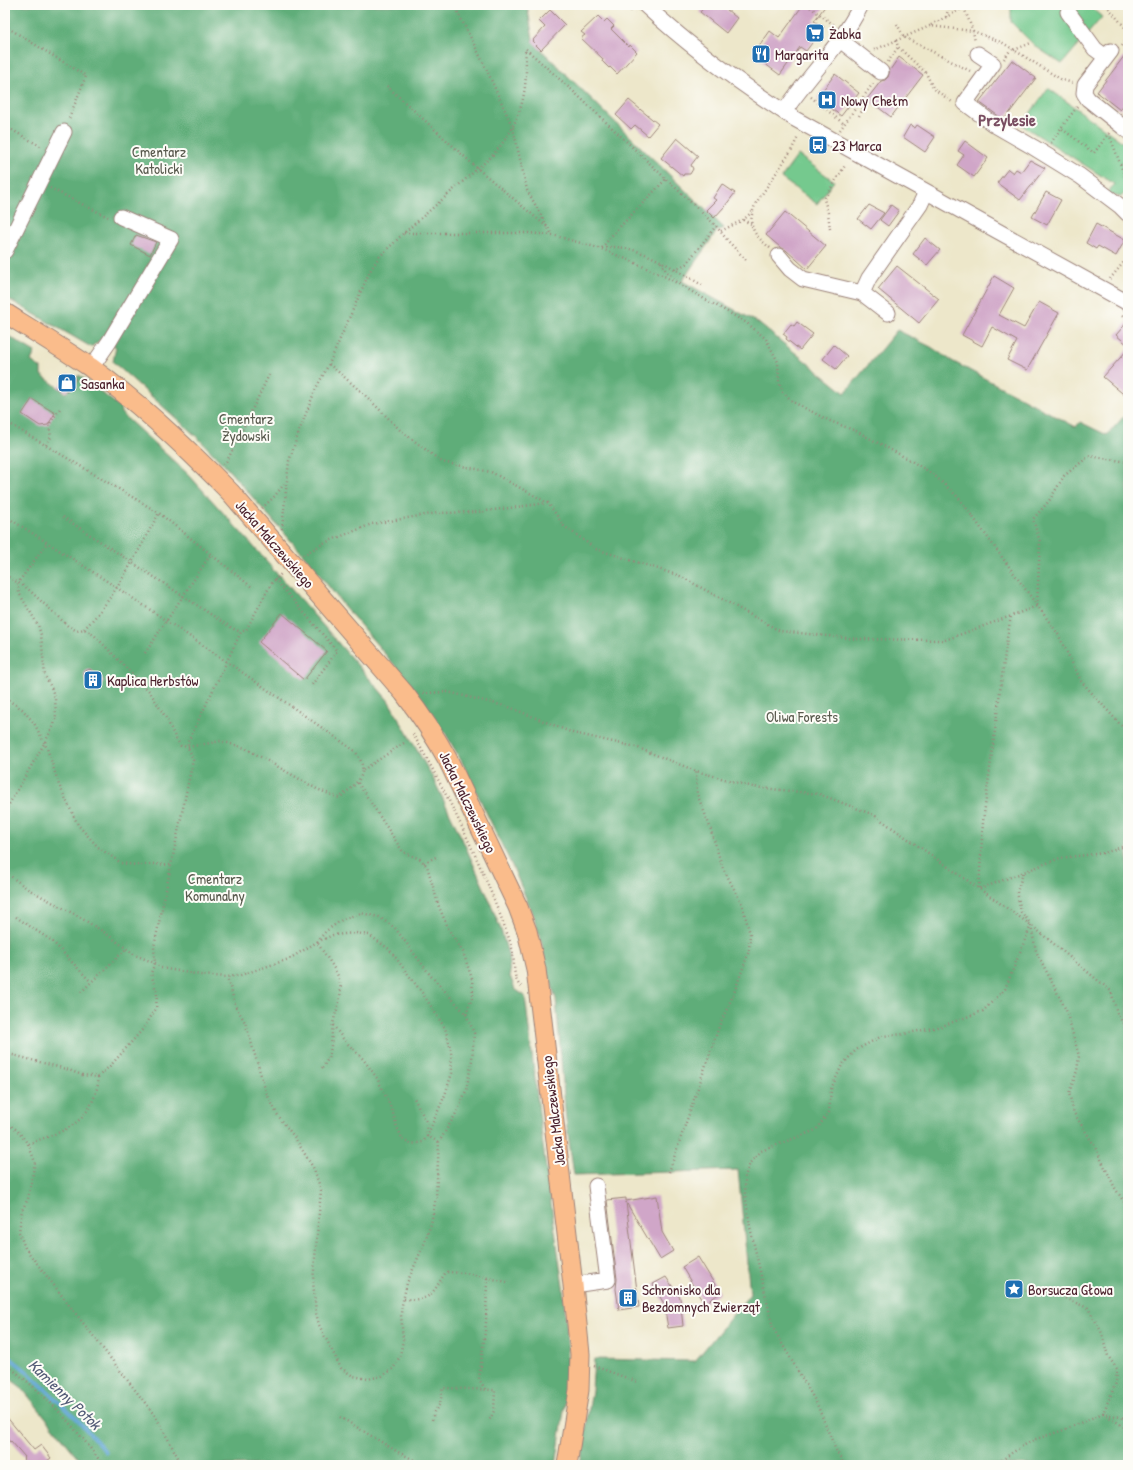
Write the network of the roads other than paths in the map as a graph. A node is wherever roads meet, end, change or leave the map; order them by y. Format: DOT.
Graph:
graph roads {
  1 [pos="645,5"];
  2 [pos="861,5"];
  3 [pos="1068,12"];
  4 [pos="842,36"];
  5 [pos="978,54"];
  6 [pos="881,72"];
  7 [pos="784,112"];
  8 [pos="1128,130"];
  9 [pos="64,132"];
  10 [pos="926,192"];
  11 [pos="1125,205"];
  12 [pos="121,217"];
  13 [pos="5,251"];
  14 [pos="779,256"];
  15 [pos="862,293"];
  16 [pos="1126,297"];
  17 [pos="5,313"];
  18 [pos="888,314"];
  19 [pos="91,368"];
  20 [pos="596,1186"];
  21 [pos="573,1285"];
  22 [pos="567,1465"];
  1 -- 7 [label="street"];
  2 -- 4 [label="street"];
  3 -- 8 [label="street"];
  4 -- 6 [label="street"];
  4 -- 7 [label="street"];
  5 -- 11 [label="street"];
  7 -- 10 [label="street"];
  9 -- 13 [label="street"];
  10 -- 15 [label="street"];
  10 -- 16 [label="street"];
  12 -- 19 [label="street"];
  14 -- 15 [label="street"];
  15 -- 18 [label="street"];
  17 -- 19 [label="main road, Jacka Malczewskiego"];
  19 -- 21 [label="main road, Jacka Malczewskiego"];
  20 -- 21 [label="street"];
  21 -- 22 [label="main road, Jacka Malczewskiego"];
}
